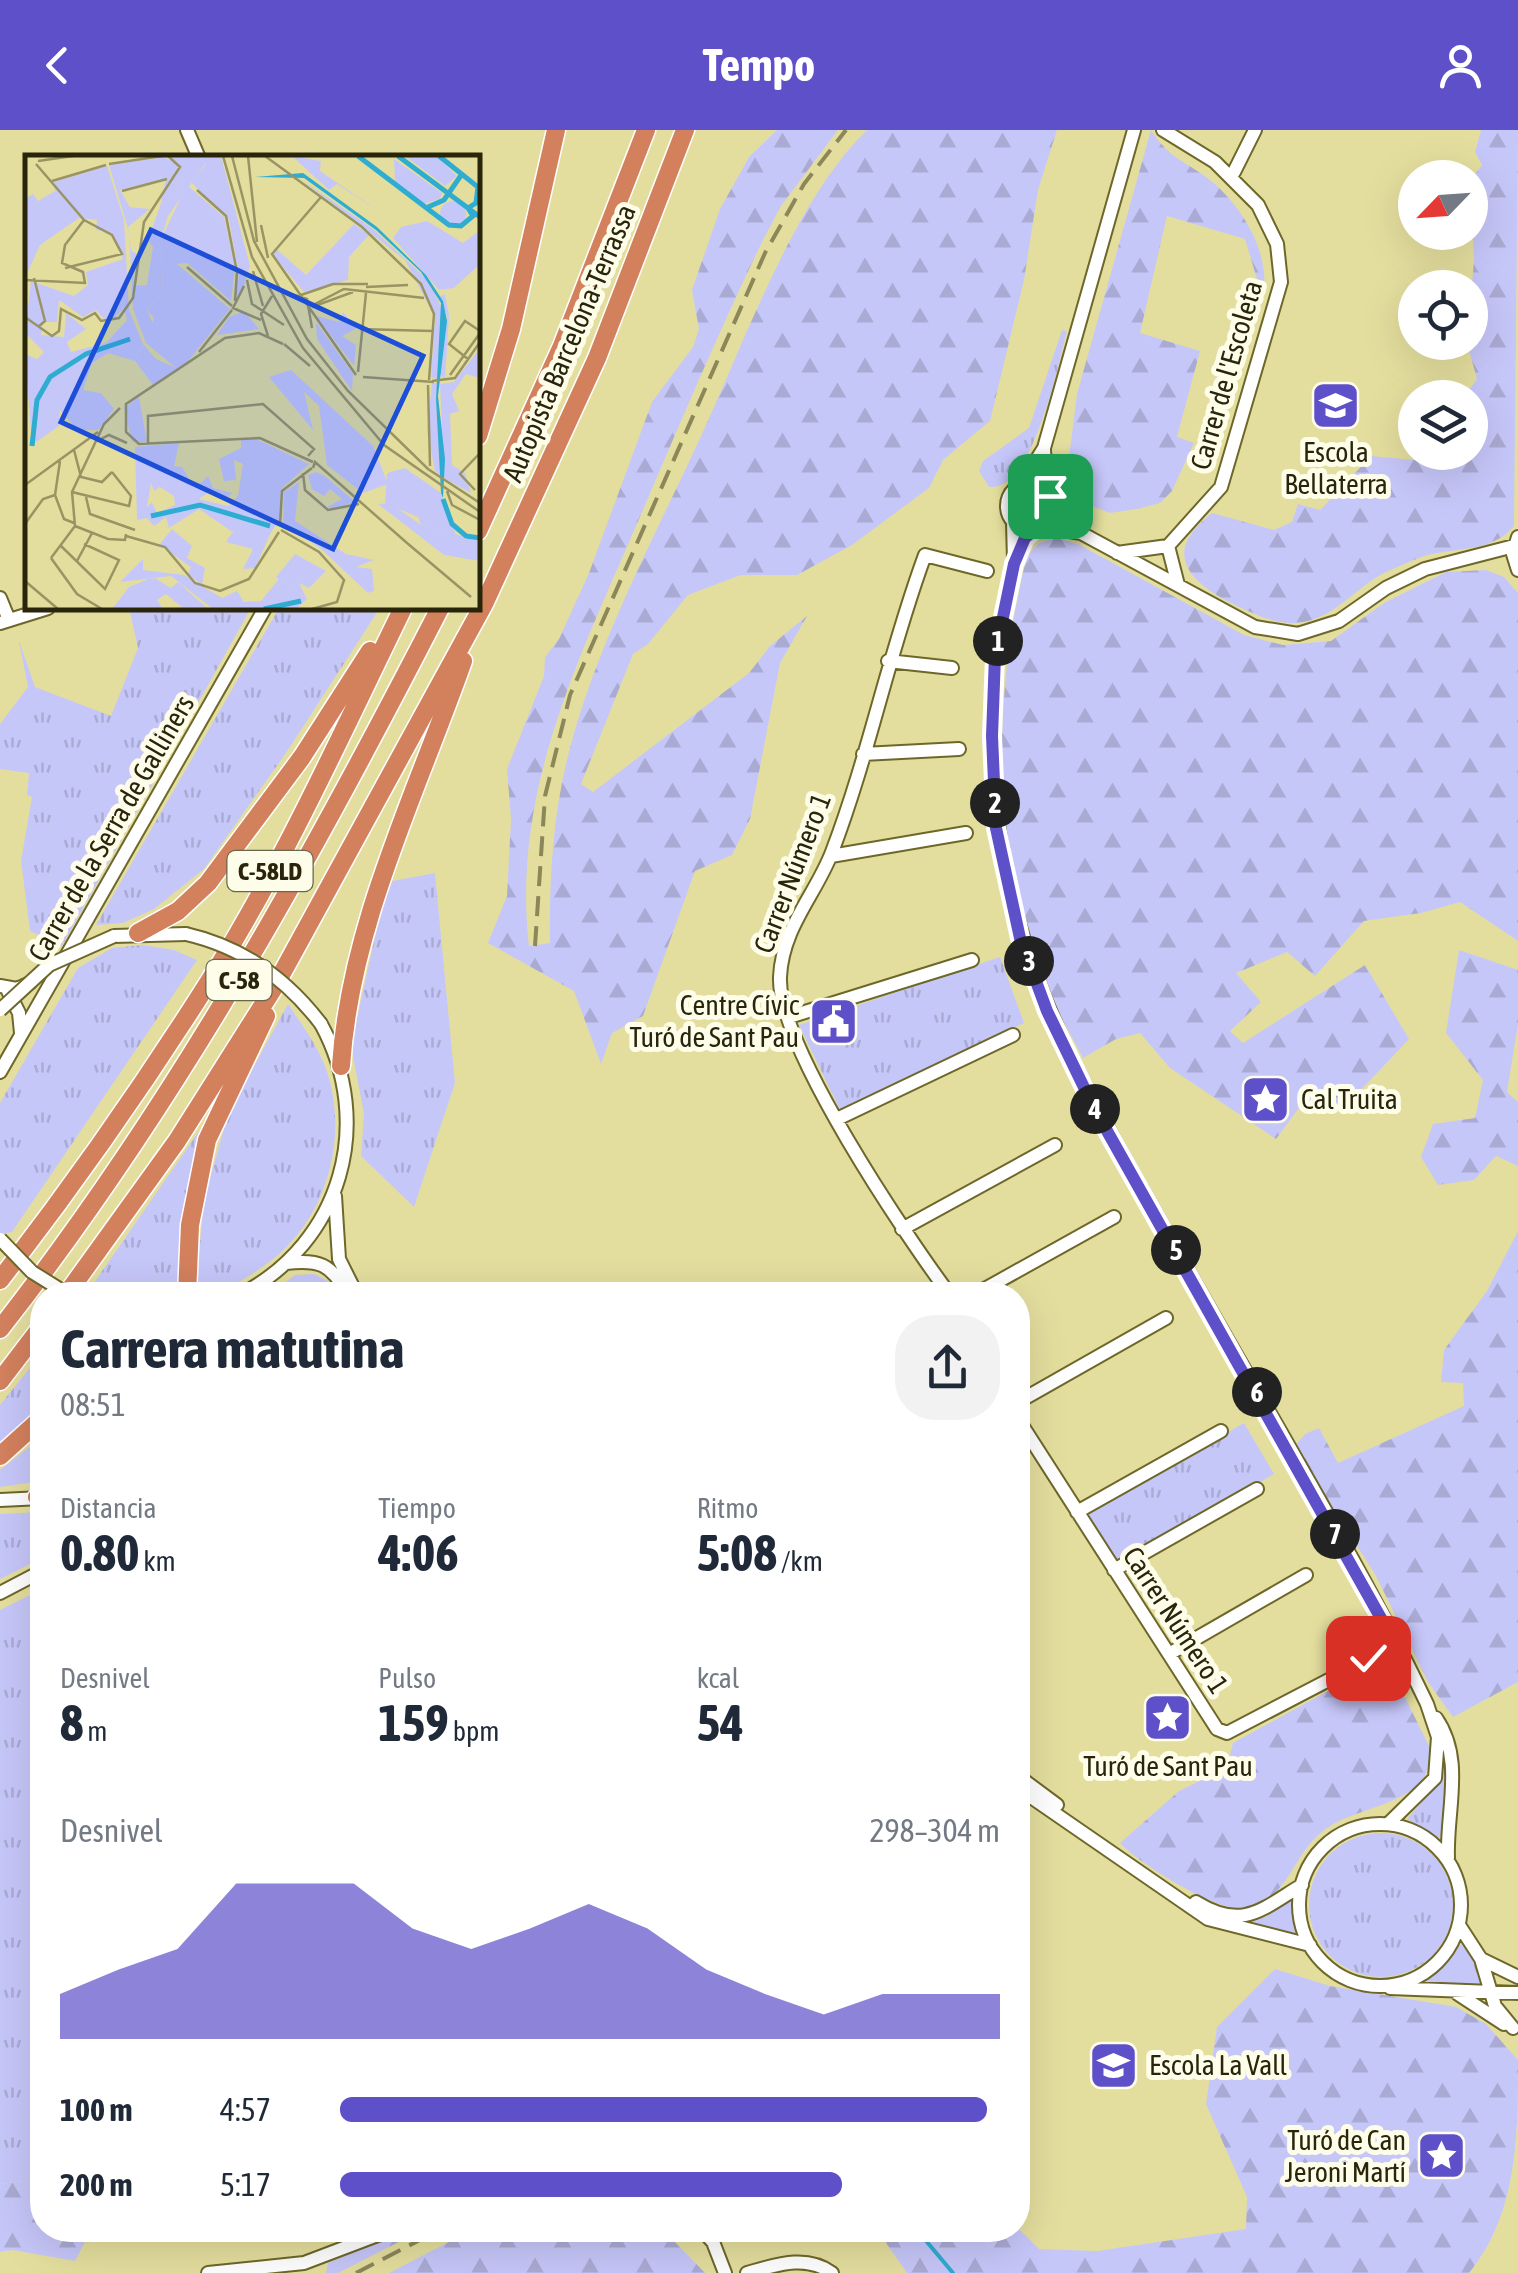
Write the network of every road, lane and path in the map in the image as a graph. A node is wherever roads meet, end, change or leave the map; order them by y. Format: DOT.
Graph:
graph roads {
  1 [pos="187,130"];
  2 [pos="556,130"];
  3 [pos="646,130"];
  4 [pos="685,130"];
  5 [pos="1134,130"];
  6 [pos="1163,130"];
  7 [pos="1255,130"];
  8 [pos="198,155"];
  9 [pos="1234,172"];
  10 [pos="480,430"];
  11 [pos="1044,448"];
  12 [pos="1020,486"];
  13 [pos="1050,498"];
  14 [pos="1013,522"];
  15 [pos="480,527"];
  16 [pos="1038,527"];
  17 [pos="1081,533"];
  18 [pos="1516,542"];
  19 [pos="1168,546"];
  20 [pos="1117,554"];
  21 [pos="1492,555"];
  22 [pos="1014,564"];
  23 [pos="1518,570"];
  24 [pos="987,571"];
  25 [pos="1178,585"];
  26 [pos="0,598"];
  27 [pos="484,604"];
  28 [pos="42,610"];
  29 [pos="264,610"];
  30 [pos="399,610"];
  31 [pos="399,610"];
  32 [pos="439,610"];
  33 [pos="4,622"];
  34 [pos="888,661"];
  35 [pos="952,668"];
  36 [pos="959,750"];
  37 [pos="863,754"];
  38 [pos="966,833"];
  39 [pos="831,856"];
  40 [pos="138,932"];
  41 [pos="972,960"];
  42 [pos="59,970"];
  43 [pos="275,986"];
  44 [pos="6,990"];
  45 [pos="0,1010"];
  46 [pos="789,1017"];
  47 [pos="22,1035"];
  48 [pos="1013,1035"];
  49 [pos="2,1066"];
  50 [pos="340,1066"];
  51 [pos="838,1119"];
  52 [pos="1055,1145"];
  53 [pos="335,1194"];
  54 [pos="1114,1217"];
  55 [pos="902,1230"];
  56 [pos="0,1238"];
  57 [pos="334,1262"];
  58 [pos="286,1264"];
  59 [pos="0,1280"];
  60 [pos="36,1282"];
  61 [pos="48,1282"];
  62 [pos="77,1282"];
  63 [pos="188,1282"];
  64 [pos="264,1282"];
  65 [pos="342,1282"];
  66 [pos="348,1282"];
  67 [pos="940,1282"];
  68 [pos="997,1282"];
  69 [pos="30,1289"];
  70 [pos="1166,1318"];
  71 [pos="0,1329"];
  72 [pos="30,1342"];
  73 [pos="0,1381"];
  74 [pos="1030,1395"];
  75 [pos="30,1429"];
  76 [pos="1220,1431"];
  77 [pos="1030,1438"];
  78 [pos="0,1456"];
  79 [pos="1257,1488"];
  80 [pos="30,1498"];
  81 [pos="0,1500"];
  82 [pos="1078,1512"];
  83 [pos="1114,1570"];
  84 [pos="1306,1576"];
  85 [pos="30,1578"];
  86 [pos="0,1594"];
  87 [pos="1396,1645"];
  88 [pos="1168,1654"];
  89 [pos="1427,1704"];
  90 [pos="1030,1785"];
  91 [pos="1030,1796"];
  92 [pos="1388,1824"];
  93 [pos="1114,1851"];
  94 [pos="1448,1861"];
  95 [pos="1162,1884"];
  96 [pos="1302,1885"];
  97 [pos="1459,1926"];
  98 [pos="1310,1945"];
  99 [pos="1481,1959"];
  100 [pos="1518,1977"];
  101 [pos="1383,1987"];
  102 [pos="1456,1993"];
  103 [pos="1516,1993"];
  104 [pos="1490,1994"];
  105 [pos="1512,2026"];
  106 [pos="358,2242"];
  107 [pos="714,2242"];
  108 [pos="208,2273"];
  109 [pos="726,2273"];
  110 [pos="747,2273"];
  111 [pos="832,2273"];
  1 -- 8 [label="street"];
  2 -- 10 [label="highway"];
  3 -- 15 [label="highway, Autopista Barcelona-Terrassa"];
  4 -- 27 [label="highway, Autopista Barcelona-Terrassa / C-58"];
  5 -- 11 [label="street"];
  6 -- 19 [label="street, Carrer de l'Escoleta"];
  7 -- 9 [label="street"];
  11 -- 12 [label="street"];
  11 -- 13 [label="street"];
  12 -- 13 [label="street"];
  12 -- 14 [label="street"];
  13 -- 16 [label="street"];
  13 -- 17 [label="street"];
  14 -- 16 [label="street"];
  14 -- 22 [label="street"];
  16 -- 17 [label="street"];
  16 -- 22 [label="street"];
  17 -- 20 [label="street"];
  18 -- 21 [label="street"];
  18 -- 23 [label="street"];
  19 -- 20 [label="street"];
  19 -- 25 [label="street"];
  20 -- 25 [label="street"];
  21 -- 23 [label="street"];
  21 -- 25 [label="street"];
  22 -- 87 [label="street"];
  24 -- 34 [label="street, Carrer Número 1"];
  26 -- 33 [label="street"];
  27 -- 43 [label="highway, Autopista Barcelona-Terrassa / C-58"];
  27 -- 50 [label="highway"];
  28 -- 33 [label="street"];
  29 -- 42 [label="street, Carrer de la Serra de Galliners"];
  30 -- 40 [label="highway"];
  31 -- 59 [label="highway, C-58LD"];
  32 -- 60 [label="highway, C-58"];
  34 -- 35 [label="street"];
  34 -- 37 [label="street, Carrer Número 1"];
  36 -- 37 [label="street"];
  37 -- 39 [label="street, Carrer Número 1"];
  38 -- 39 [label="street"];
  39 -- 46 [label="street, Carrer Número 1"];
  40 -- 44 [label="street, bridge"];
  40 -- 50 [label="street, bridge"];
  41 -- 46 [label="street"];
  42 -- 44 [label="street"];
  42 -- 47 [label="street, Carrer de la Serra de Galliners"];
  43 -- 62 [label="highway, Autopista Barcelona-Terrassa / C-58"];
  43 -- 63 [label="highway"];
  44 -- 45 [label="street, bridge"];
  44 -- 47 [label="street"];
  46 -- 51 [label="street, Carrer Número 1"];
  47 -- 49 [label="street, Carrer de la Serra de Galliners"];
  48 -- 51 [label="street"];
  50 -- 53 [label="street"];
  51 -- 55 [label="street, Carrer Número 1"];
  52 -- 55 [label="street"];
  53 -- 57 [label="street"];
  53 -- 58 [label="street"];
  54 -- 68 [label="street"];
  55 -- 67 [label="street, Carrer Número 1"];
  56 -- 61 [label="street, bridge"];
  57 -- 58 [label="street"];
  57 -- 65 [label="street"];
  57 -- 66 [label="street"];
  58 -- 64 [label="street"];
  69 -- 71 [label="highway, C-58"];
  70 -- 74 [label="street"];
  72 -- 73 [label="highway"];
  75 -- 78 [label="highway"];
  76 -- 82 [label="street"];
  77 -- 82 [label="street, Carrer Número 1"];
  79 -- 83 [label="street"];
  80 -- 81 [label="street"];
  82 -- 83 [label="street, Carrer Número 1"];
  83 -- 88 [label="street, Carrer Número 1"];
  84 -- 88 [label="street"];
  85 -- 86 [label="street"];
  87 -- 88 [label="street, Carrer Número 1"];
  87 -- 89 [label="street"];
  89 -- 92 [label="street"];
  89 -- 94 [label="street"];
  90 -- 93 [label="street"];
  91 -- 93 [label="street"];
  92 -- 94 [label="street"];
  92 -- 96 [label="street"];
  93 -- 95 [label="street"];
  94 -- 97 [label="street"];
  95 -- 96 [label="street"];
  95 -- 98 [label="street"];
  96 -- 98 [label="street"];
  97 -- 99 [label="street"];
  97 -- 101 [label="street"];
  98 -- 101 [label="street"];
  99 -- 100 [label="street"];
  99 -- 104 [label="street"];
  101 -- 102 [label="street"];
  102 -- 104 [label="street"];
  102 -- 105 [label="street"];
  103 -- 104 [label="street"];
  103 -- 105 [label="street"];
  104 -- 105 [label="street"];
  106 -- 108 [label="street"];
  107 -- 109 [label="street"];
  110 -- 111 [label="street"];
}
